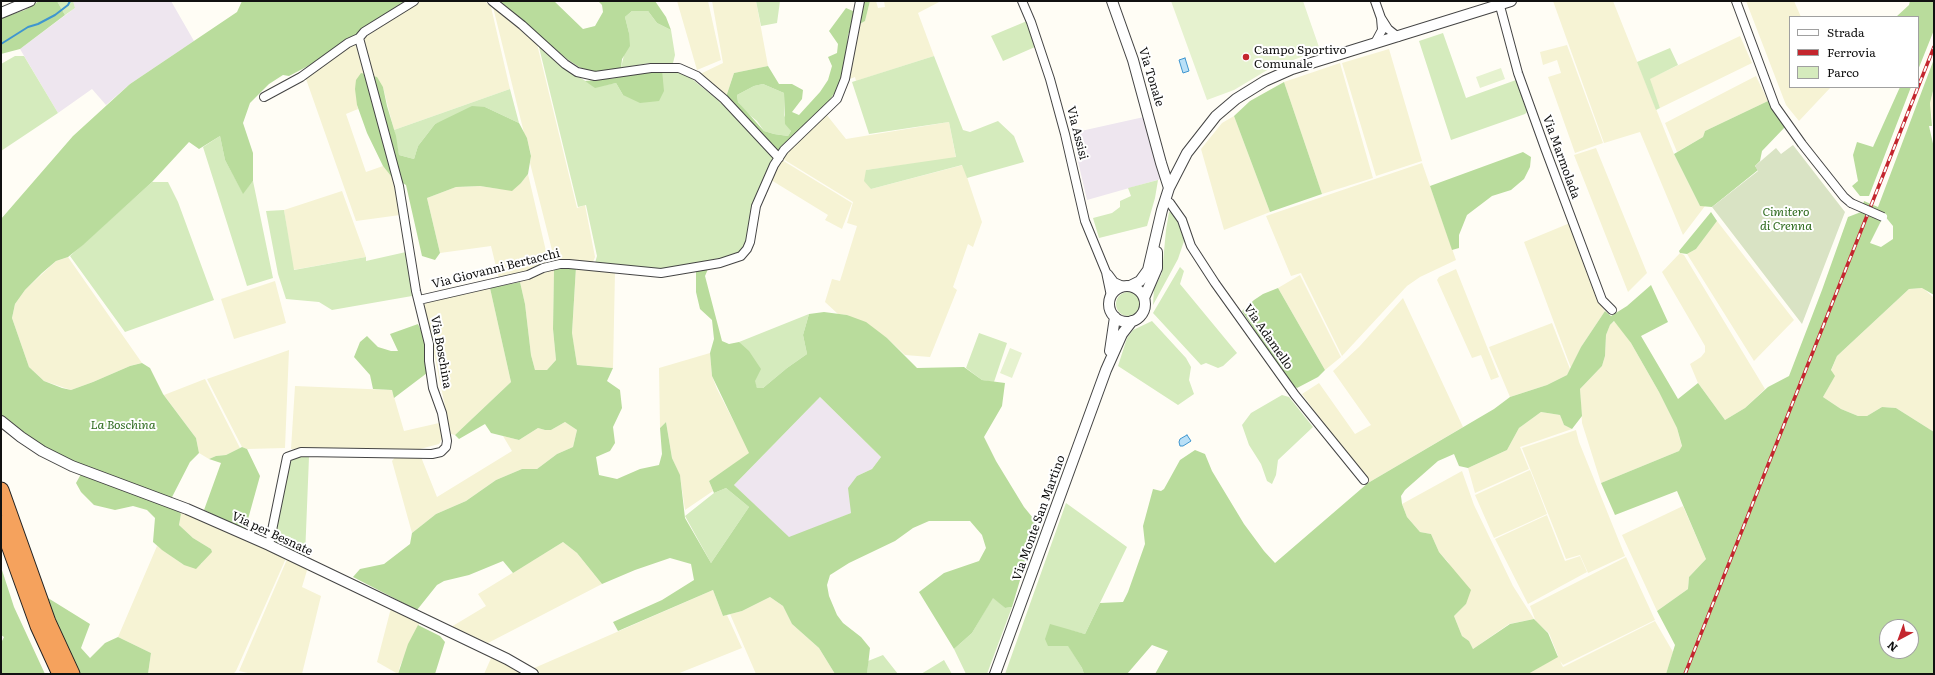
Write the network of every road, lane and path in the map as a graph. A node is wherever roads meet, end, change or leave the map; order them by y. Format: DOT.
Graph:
graph roads {
  1 [pos="13,1"];
  2 [pos="30,1"];
  3 [pos="414,1"];
  4 [pos="492,1"];
  5 [pos="860,1"];
  6 [pos="1022,1"];
  7 [pos="1112,1"];
  8 [pos="1376,1"];
  9 [pos="1736,1"];
  10 [pos="1502,3"];
  11 [pos="1,6"];
  12 [pos="1,13"];
  13 [pos="1380,18"];
  14 [pos="1398,37"];
  15 [pos="359,38"];
  16 [pos="1375,43"];
  17 [pos="264,97"];
  18 [pos="779,158"];
  19 [pos="1161,163"];
  20 [pos="1178,170"];
  21 [pos="1169,188"];
  22 [pos="1165,200"];
  23 [pos="1883,217"];
  24 [pos="1158,230"];
  25 [pos="1106,272"];
  26 [pos="1126,286"];
  27 [pos="1111,296"];
  28 [pos="1144,298"];
  29 [pos="419,300"];
  30 [pos="1612,310"];
  31 [pos="1115,317"];
  32 [pos="1132,321"];
  33 [pos="1106,370"];
  34 [pos="1,420"];
  35 [pos="1364,480"];
  36 [pos="1,490"];
  37 [pos="1,523"];
  38 [pos="269,545"];
  39 [pos="60,674"];
  40 [pos="72,674"];
  41 [pos="533,674"];
  42 [pos="995,674"];
  1 -- 11 [label="street"];
  2 -- 12 [label="street"];
  3 -- 15 [label="street"];
  4 -- 18 [label="street"];
  5 -- 18 [label="street, Via Giovanni Bertacchi"];
  6 -- 25 [label="street, Via Assisi"];
  7 -- 19 [label="street, Via Tonale"];
  8 -- 13 [label="street"];
  9 -- 23 [label="street, bridge"];
  10 -- 14 [label="street, Via Monte San Martino"];
  10 -- 30 [label="street, Via Marmolada"];
  13 -- 14 [label="street"];
  13 -- 16 [label="street"];
  14 -- 16 [label="street, Via Monte San Martino"];
  15 -- 17 [label="street"];
  15 -- 29 [label="street, Via Boschina"];
  16 -- 20 [label="street, Via Monte San Martino"];
  18 -- 29 [label="street, Via Giovanni Bertacchi"];
  19 -- 20 [label="street"];
  19 -- 21 [label="street, Via Tonale"];
  20 -- 21 [label="street, Via Monte San Martino"];
  21 -- 22 [label="street, Via Monte San Martino"];
  22 -- 24 [label="street, Via Monte San Martino"];
  22 -- 35 [label="street, Via Adamello"];
  24 -- 26 [label="street, Via Monte San Martino"];
  24 -- 28 [label="street, Via Monte San Martino"];
  25 -- 26 [label="street, Via Assisi"];
  25 -- 27 [label="street, Via Assisi"];
  26 -- 27 [label="street, Via Monte San Martino"];
  26 -- 28 [label="street"];
  27 -- 31 [label="street, Via Monte San Martino"];
  28 -- 32 [label="street, Via Monte San Martino"];
  29 -- 38 [label="street, Via Boschina"];
  31 -- 32 [label="street"];
  31 -- 33 [label="street, Via Monte San Martino"];
  32 -- 33 [label="street, Via Monte San Martino"];
  33 -- 42 [label="street, Via Monte San Martino"];
  34 -- 38 [label="street, Via per Besnate"];
  36 -- 40 [label="highway"];
  37 -- 39 [label="highway"];
  38 -- 41 [label="street, Via per Besnate"];
}
